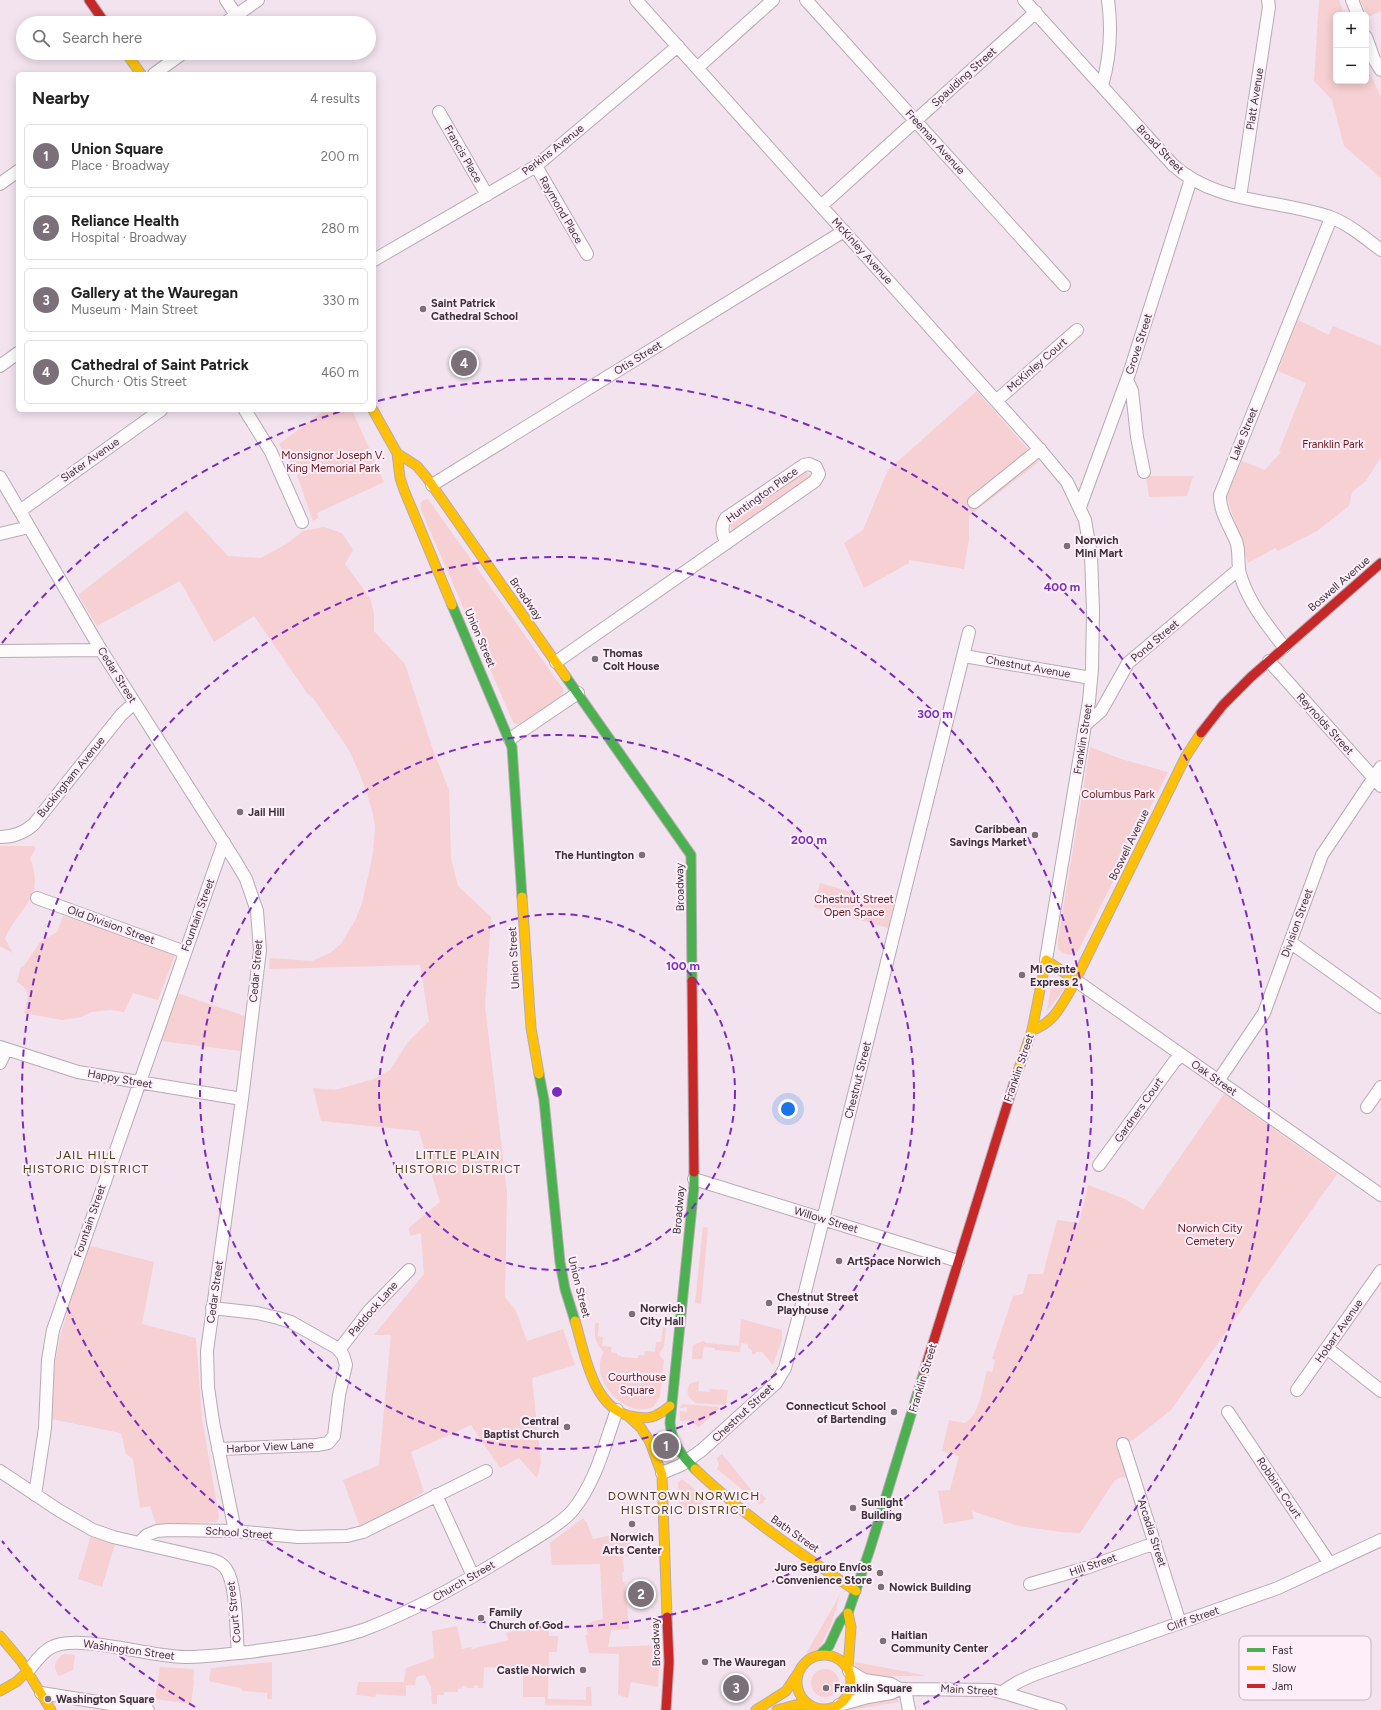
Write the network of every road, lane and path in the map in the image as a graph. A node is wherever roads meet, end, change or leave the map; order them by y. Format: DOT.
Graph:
graph roads {
  1 [pos="89,0"];
  2 [pos="226,0"];
  3 [pos="258,0"];
  4 [pos="636,0"];
  5 [pos="773,0"];
  6 [pos="806,0"];
  7 [pos="1024,0"];
  8 [pos="1108,0"];
  9 [pos="1268,0"];
  10 [pos="1352,0"];
  11 [pos="1036,12"];
  12 [pos="1357,12"];
  13 [pos="236,15"];
  14 [pos="100,16"];
  15 [pos="1369,45"];
  16 [pos="678,46"];
  17 [pos="131,60"];
  18 [pos="173,60"];
  19 [pos="697,68"];
  20 [pos="1381,70"];
  21 [pos="140,72"];
  22 [pos="157,72"];
  23 [pos="1102,86"];
  24 [pos="439,112"];
  25 [pos="915,121"];
  26 [pos="536,166"];
  27 [pos="16,172"];
  28 [pos="1190,179"];
  29 [pos="0,184"];
  30 [pos="487,196"];
  31 [pos="1240,197"];
  32 [pos="821,206"];
  33 [pos="1331,218"];
  34 [pos="844,231"];
  35 [pos="1381,250"];
  36 [pos="587,254"];
  37 [pos="376,259"];
  38 [pos="1064,285"];
  39 [pos="1077,330"];
  40 [pos="16,354"];
  41 [pos="0,366"];
  42 [pos="1127,380"];
  43 [pos="996,400"];
  44 [pos="158,412"];
  45 [pos="245,412"];
  46 [pos="374,412"];
  47 [pos="1040,449"];
  48 [pos="397,453"];
  49 [pos="1144,472"];
  50 [pos="0,477"];
  51 [pos="432,485"];
  52 [pos="974,502"];
  53 [pos="1080,507"];
  54 [pos="20,510"];
  55 [pos="302,522"];
  56 [pos="29,527"];
  57 [pos="0,534"];
  58 [pos="727,543"];
  59 [pos="1381,563"];
  60 [pos="1239,569"];
  61 [pos="969,632"];
  62 [pos="1284,647"];
  63 [pos="101,650"];
  64 [pos="0,651"];
  65 [pos="964,656"];
  66 [pos="1269,661"];
  67 [pos="556,662"];
  68 [pos="1091,678"];
  69 [pos="578,693"];
  70 [pos="134,703"];
  71 [pos="1085,725"];
  72 [pos="510,739"];
  73 [pos="1381,767"];
  74 [pos="1377,782"];
  75 [pos="0,837"];
  76 [pos="224,842"];
  77 [pos="37,898"];
  78 [pos="1290,942"];
  79 [pos="185,952"];
  80 [pos="1046,960"];
  81 [pos="1075,980"];
  82 [pos="1381,1007"];
  83 [pos="1032,1030"];
  84 [pos="3,1049"];
  85 [pos="1181,1055"];
  86 [pos="0,1063"];
  87 [pos="1218,1081"];
  88 [pos="139,1083"];
  89 [pos="1381,1087"];
  90 [pos="242,1099"];
  91 [pos="1367,1107"];
  92 [pos="1099,1165"];
  93 [pos="694,1179"];
  94 [pos="1381,1195"];
  95 [pos="823,1219"];
  96 [pos="958,1261"];
  97 [pos="409,1270"];
  98 [pos="1381,1271"];
  99 [pos="212,1308"];
  100 [pos="1327,1348"];
  101 [pos="339,1350"];
  102 [pos="1297,1390"];
  103 [pos="1381,1392"];
  104 [pos="670,1406"];
  105 [pos="617,1410"];
  106 [pos="1228,1412"];
  107 [pos="628,1416"];
  108 [pos="1123,1444"];
  109 [pos="218,1449"];
  110 [pos="688,1461"];
  111 [pos="0,1471"];
  112 [pos="486,1471"];
  113 [pos="662,1474"];
  114 [pos="36,1495"];
  115 [pos="436,1495"];
  116 [pos="235,1531"];
  117 [pos="1381,1540"];
  118 [pos="139,1543"];
  119 [pos="1155,1543"];
  120 [pos="1330,1564"];
  121 [pos="473,1576"];
  122 [pos="1030,1584"];
  123 [pos="856,1590"];
  124 [pos="848,1613"];
  125 [pos="1180,1623"];
  126 [pos="0,1636"];
  127 [pos="238,1653"];
  128 [pos="820,1654"];
  129 [pos="849,1669"];
  130 [pos="28,1671"];
  131 [pos="798,1673"];
  132 [pos="902,1689"];
  133 [pos="0,1691"];
  134 [pos="1002,1692"];
  135 [pos="41,1693"];
  136 [pos="810,1705"];
  137 [pos="839,1705"];
  138 [pos="785,1709"];
  139 [pos="51,1710"];
  140 [pos="148,1710"];
  141 [pos="666,1710"];
  142 [pos="756,1710"];
  143 [pos="909,1710"];
  144 [pos="1060,1710"];
  1 -- 14 [label="main road"];
  2 -- 13 [label="street"];
  3 -- 13 [label="street"];
  4 -- 16 [label="street, McKinley Avenue"];
  5 -- 19 [label="street"];
  6 -- 25 [label="street, Freeman Avenue"];
  7 -- 11 [label="street, Broad Street"];
  8 -- 23 [label="street"];
  9 -- 31 [label="street, Platt Avenue"];
  10 -- 12 [label="street"];
  11 -- 23 [label="street, Broad Street"];
  11 -- 25 [label="street, Spaulding Street"];
  15 -- 20 [label="street"];
  16 -- 19 [label="street, McKinley Avenue"];
  16 -- 26 [label="street, Perkins Avenue"];
  17 -- 21 [label="main road"];
  18 -- 22 [label="street"];
  19 -- 32 [label="street, McKinley Avenue"];
  23 -- 28 [label="street, Broad Street"];
  24 -- 30 [label="street, Francis Place"];
  25 -- 32 [label="street, Spaulding Street"];
  25 -- 38 [label="street, Freeman Avenue"];
  26 -- 30 [label="street, Perkins Avenue"];
  26 -- 36 [label="street, Raymond Place"];
  27 -- 29 [label="street"];
  28 -- 31 [label="street, Broad Street"];
  28 -- 42 [label="street, Grove Street"];
  30 -- 37 [label="street, Perkins Avenue"];
  31 -- 33 [label="street, Broad Street"];
  32 -- 34 [label="street, McKinley Avenue"];
  33 -- 35 [label="street, Broad Street"];
  33 -- 60 [label="street, Lake Street"];
  34 -- 43 [label="street, McKinley Avenue"];
  34 -- 51 [label="street, Otis Street"];
  39 -- 43 [label="street, McKinley Court"];
  40 -- 41 [label="street"];
  42 -- 49 [label="street"];
  42 -- 53 [label="street, Grove Street"];
  43 -- 47 [label="street, McKinley Avenue"];
  44 -- 54 [label="street, Slater Avenue"];
  45 -- 55 [label="street"];
  46 -- 48 [label="main road, Broadway"];
  47 -- 52 [label="street"];
  47 -- 53 [label="street, McKinley Avenue"];
  48 -- 51 [label="main road, Broadway"];
  48 -- 72 [label="main road, Union Street"];
  50 -- 54 [label="street, Cedar Street"];
  51 -- 67 [label="main road, Broadway"];
  53 -- 68 [label="street, Franklin Street"];
  54 -- 56 [label="street, Cedar Street"];
  56 -- 57 [label="street"];
  56 -- 63 [label="street, Cedar Street"];
  58 -- 58 [label="street, Huntington Place"];
  58 -- 67 [label="street, Huntington Place"];
  59 -- 62 [label="main road, Boswell Avenue"];
  60 -- 62 [label="street, Lake Street"];
  60 -- 71 [label="street, Pond Street"];
  61 -- 65 [label="street, Chestnut Street"];
  62 -- 66 [label="main road, Boswell Avenue"];
  63 -- 64 [label="street"];
  63 -- 70 [label="street, Cedar Street"];
  65 -- 68 [label="street, Chestnut Avenue"];
  65 -- 95 [label="street, Chestnut Street"];
  66 -- 74 [label="street, Reynolds Street"];
  66 -- 81 [label="main road, Boswell Avenue"];
  67 -- 69 [label="main road, Broadway"];
  68 -- 71 [label="street, Franklin Street"];
  69 -- 72 [label="street"];
  69 -- 93 [label="main road, Broadway"];
  70 -- 75 [label="street, Buckingham Avenue"];
  70 -- 76 [label="street, Cedar Street"];
  71 -- 80 [label="street, Franklin Street"];
  72 -- 105 [label="main road, Union Street"];
  73 -- 74 [label="street, Division Street"];
  74 -- 78 [label="street, Division Street"];
  76 -- 79 [label="street, Fountain Street"];
  76 -- 90 [label="street, Cedar Street"];
  77 -- 79 [label="street, Old Division Street"];
  78 -- 82 [label="street"];
  78 -- 87 [label="street, Division Street"];
  79 -- 88 [label="street, Fountain Street"];
  80 -- 81 [label="main road, Oak Street"];
  80 -- 83 [label="main road, Franklin Street"];
  81 -- 83 [label="main road, Boswell Avenue"];
  81 -- 85 [label="street, Oak Street"];
  83 -- 96 [label="main road, Franklin Street"];
  84 -- 86 [label="street"];
  84 -- 88 [label="street, Happy Street"];
  85 -- 87 [label="street, Oak Street"];
  85 -- 92 [label="street, Gardners Court"];
  87 -- 94 [label="street, Oak Street"];
  88 -- 90 [label="street, Happy Street"];
  88 -- 114 [label="street, Fountain Street"];
  89 -- 91 [label="street"];
  90 -- 99 [label="street, Cedar Street"];
  93 -- 95 [label="street, Willow Street"];
  93 -- 104 [label="main road, Broadway"];
  95 -- 96 [label="street, Willow Street"];
  95 -- 110 [label="street, Chestnut Street"];
  96 -- 123 [label="main road, Franklin Street"];
  97 -- 101 [label="street, Paddock Lane"];
  98 -- 100 [label="street, Hobart Avenue"];
  99 -- 101 [label="street"];
  99 -- 109 [label="street, Cedar Street"];
  100 -- 102 [label="street, Hobart Avenue"];
  100 -- 103 [label="street"];
  101 -- 109 [label="street, Harbor View Lane"];
  104 -- 107 [label="main road, Union Street"];
  104 -- 110 [label="main road, Broadway"];
  105 -- 107 [label="main road, Union Street"];
  105 -- 121 [label="street, Church Street"];
  106 -- 120 [label="street, Robbins Court"];
  107 -- 113 [label="main road, Broadway"];
  108 -- 119 [label="street, Arcadia Street"];
  109 -- 116 [label="street, Cedar Street"];
  110 -- 113 [label="street, Chestnut Street"];
  110 -- 123 [label="main road, Bath Street"];
  111 -- 114 [label="street"];
  112 -- 115 [label="street, School Street"];
  113 -- 141 [label="main road, Broadway"];
  114 -- 118 [label="street"];
  115 -- 116 [label="street, School Street"];
  115 -- 121 [label="street"];
  116 -- 118 [label="street, School Street"];
  117 -- 120 [label="street, Cliff Street"];
  118 -- 127 [label="street, Court Street"];
  119 -- 122 [label="street, Hill Street"];
  119 -- 125 [label="street, Arcadia Street"];
  120 -- 125 [label="street, Cliff Street"];
  121 -- 127 [label="street, Church Street"];
  123 -- 124 [label="main road, Franklin Street"];
  124 -- 128 [label="main road, Franklin Street"];
  124 -- 129 [label="main road, Franklin Street"];
  125 -- 134 [label="street, Cliff Street"];
  126 -- 130 [label="main road"];
  127 -- 130 [label="street, Washington Street"];
  128 -- 129 [label="main road"];
  128 -- 131 [label="main road"];
  129 -- 132 [label="street, Main Street"];
  129 -- 137 [label="main road"];
  130 -- 133 [label="main road"];
  130 -- 135 [label="main road"];
  131 -- 136 [label="main road"];
  131 -- 142 [label="main road"];
  132 -- 134 [label="street, Main Street"];
  132 -- 137 [label="street, Main Street"];
  132 -- 143 [label="street"];
  134 -- 144 [label="street, Main Street"];
  135 -- 139 [label="main road"];
  135 -- 140 [label="street"];
  136 -- 137 [label="main road"];
  136 -- 138 [label="main road"];
}
